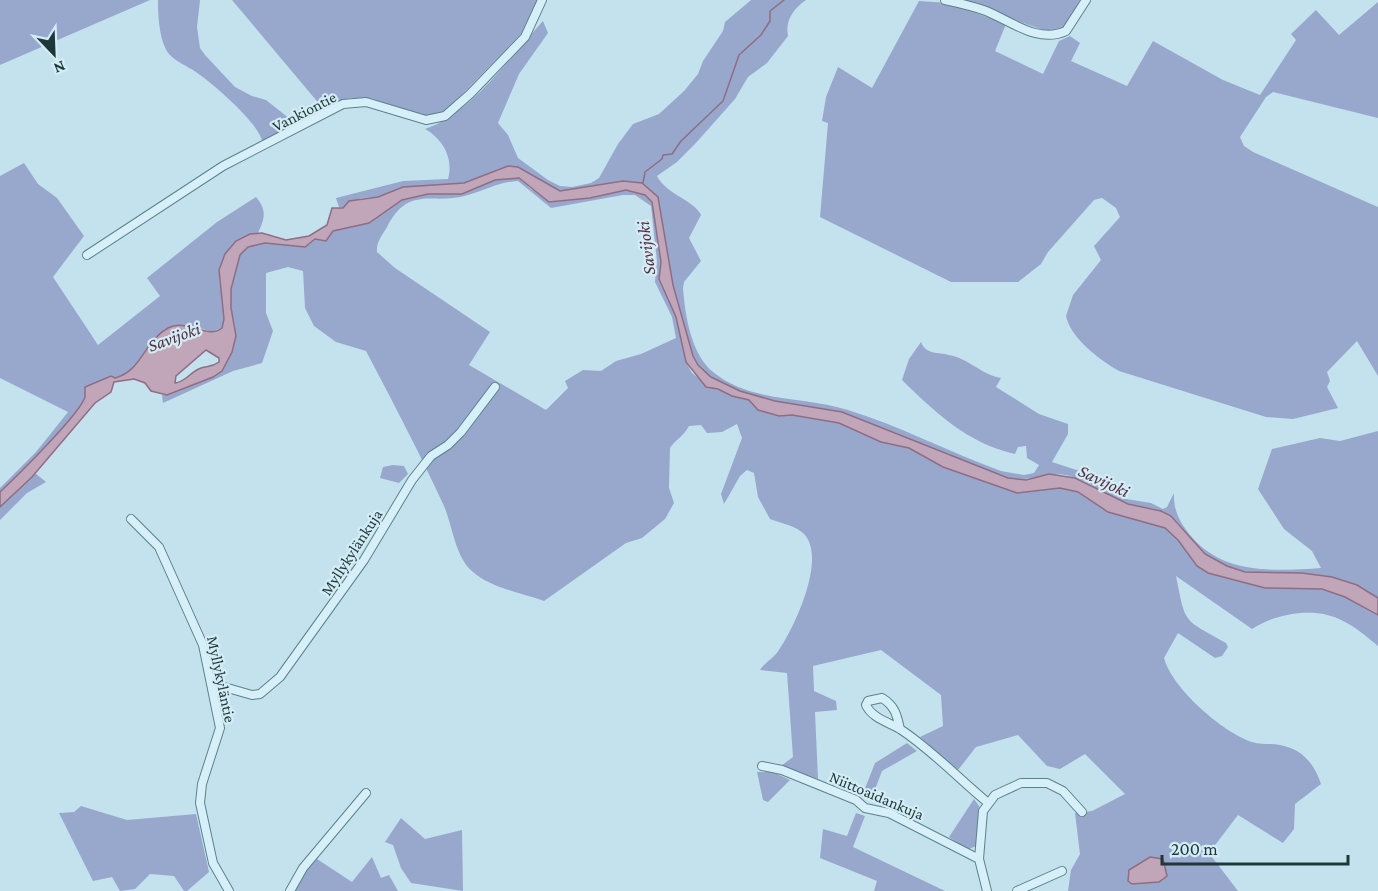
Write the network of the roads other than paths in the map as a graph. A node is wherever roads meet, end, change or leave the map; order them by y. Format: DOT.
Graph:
graph roads {
  1 [pos="542,0"];
  2 [pos="945,0"];
  3 [pos="1086,0"];
  4 [pos="87,255"];
  5 [pos="495,387"];
  6 [pos="131,519"];
  7 [pos="213,690"];
  8 [pos="900,729"];
  9 [pos="762,766"];
  10 [pos="366,793"];
  11 [pos="987,802"];
  12 [pos="1082,812"];
  13 [pos="979,859"];
  14 [pos="1062,871"];
  15 [pos="229,891"];
  16 [pos="291,891"];
  17 [pos="987,891"];
  18 [pos="1017,891"];
  1 -- 4 [label="street, Vankiontie"];
  2 -- 3 [label="street"];
  5 -- 7 [label="street, Myllykylänkuja"];
  6 -- 7 [label="street, Myllykyläntie"];
  7 -- 15 [label="street, Myllykyläntie"];
  8 -- 8 [label="street"];
  8 -- 11 [label="street"];
  9 -- 13 [label="street, Niittoaidankuja"];
  10 -- 16 [label="street"];
  11 -- 12 [label="street"];
  11 -- 13 [label="street"];
  13 -- 17 [label="street"];
  14 -- 18 [label="street"];
}
